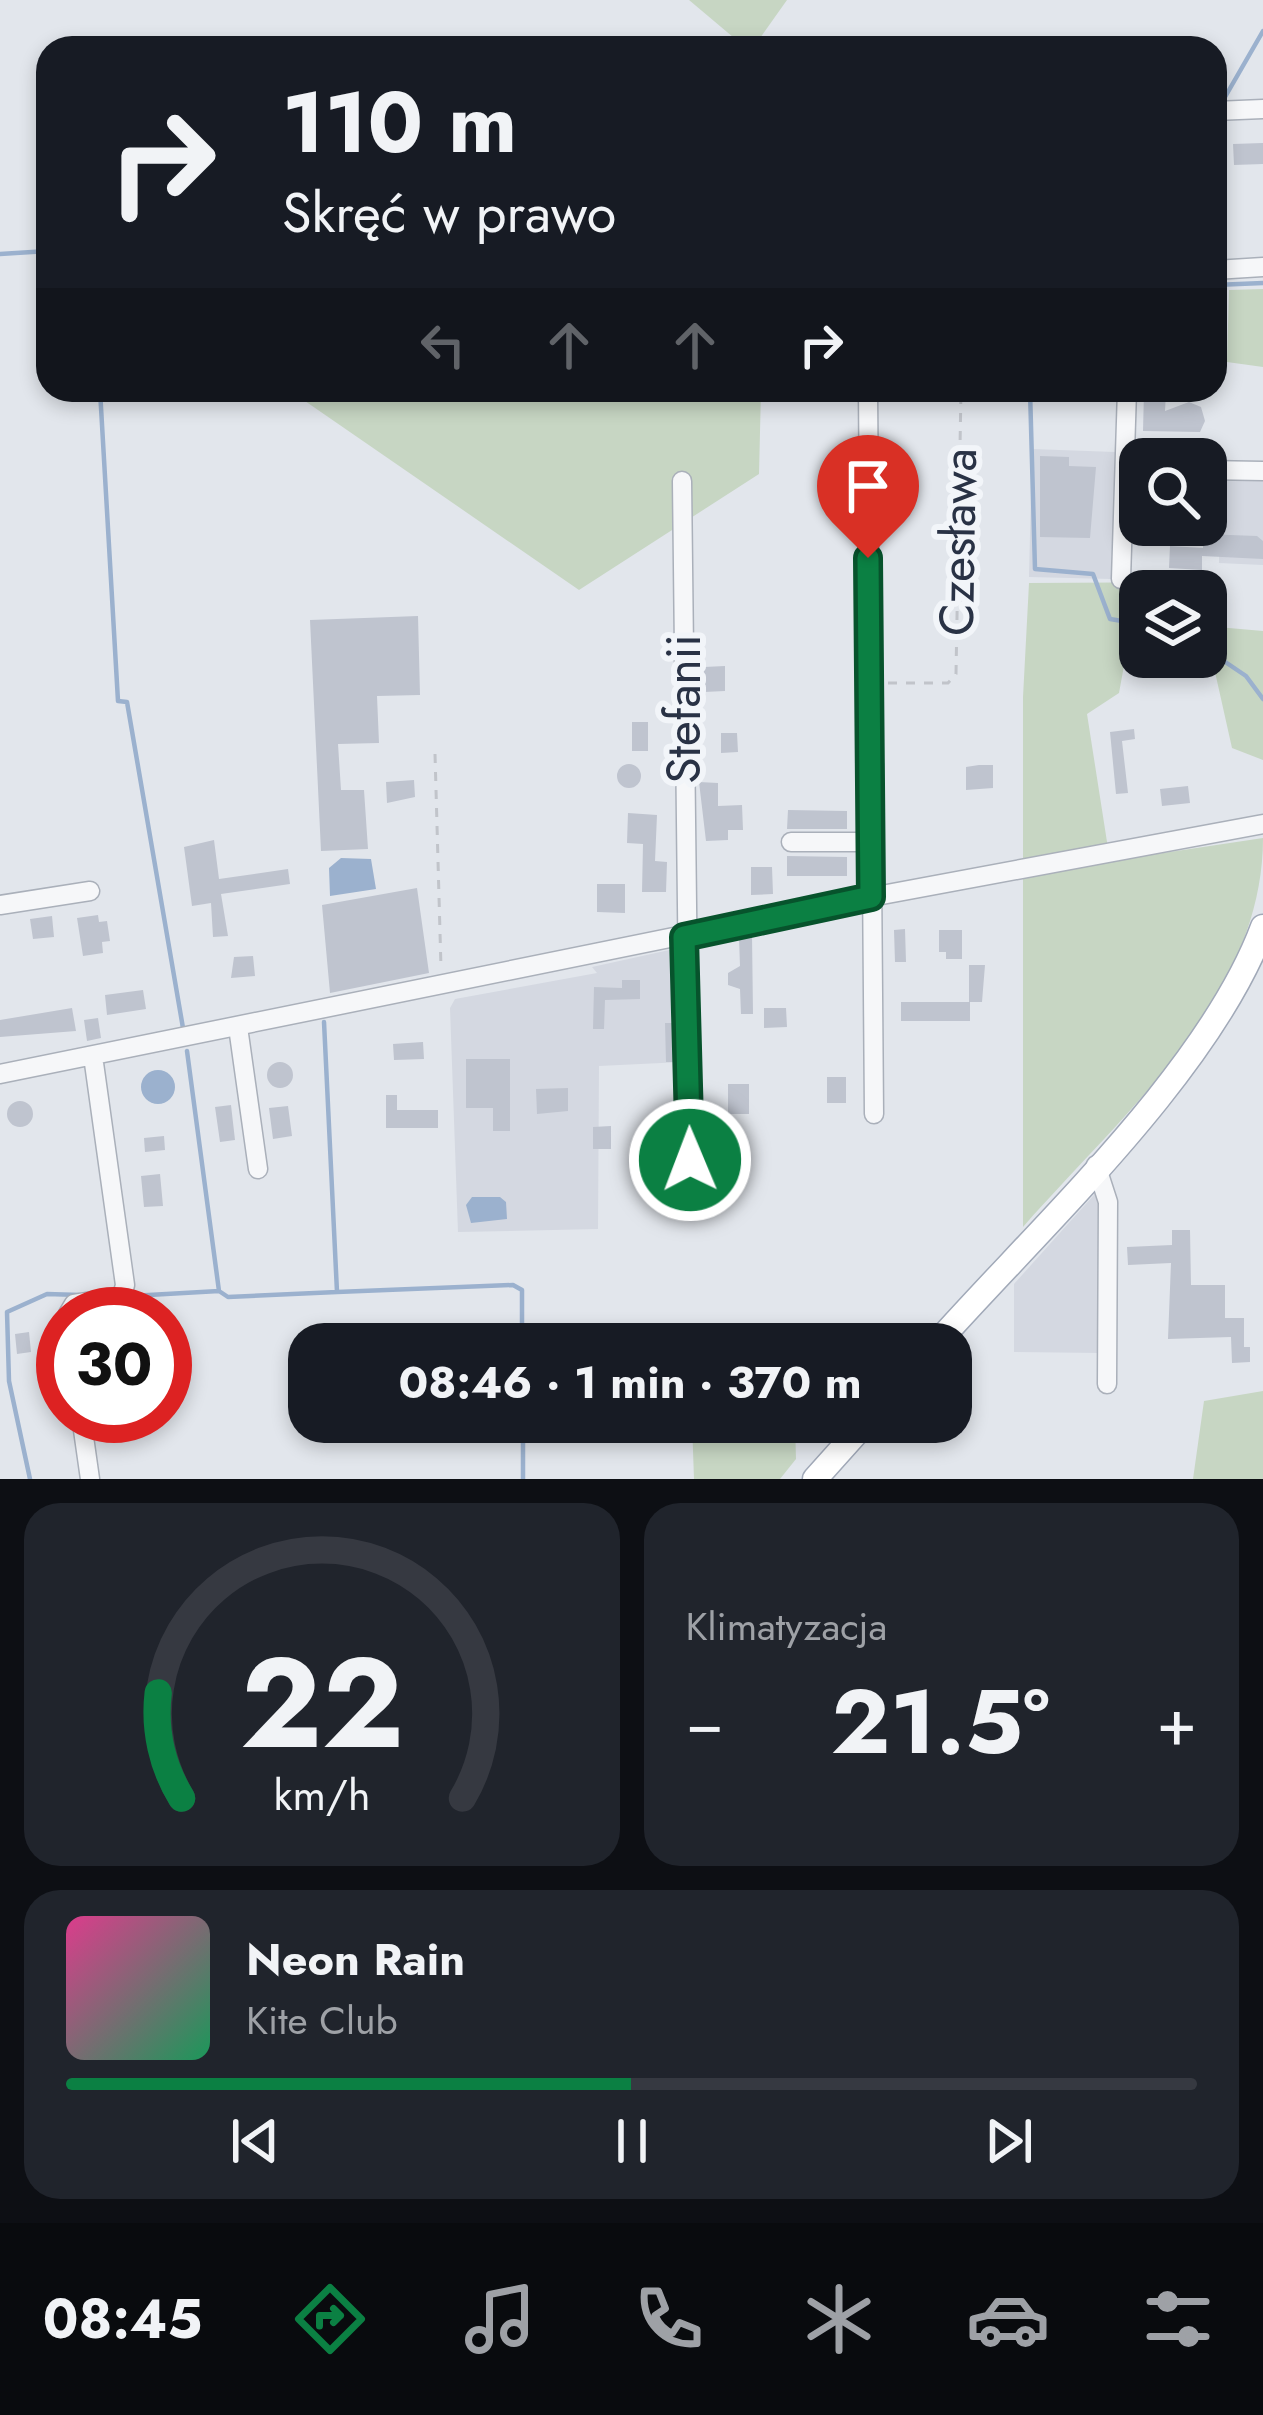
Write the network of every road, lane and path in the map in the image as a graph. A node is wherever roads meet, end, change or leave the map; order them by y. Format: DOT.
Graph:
graph roads {
  1 [pos="1263,110"];
  2 [pos="1227,111"];
  3 [pos="1263,268"];
  4 [pos="1227,270"];
  5 [pos="868,402"];
  6 [pos="961,402"];
  7 [pos="1128,402"];
  8 [pos="1131,438"];
  9 [pos="1227,470"];
  10 [pos="1263,471"];
  11 [pos="682,481"];
  12 [pos="868,683"];
  13 [pos="435,754"];
  14 [pos="1263,824"];
  15 [pos="791,842"];
  16 [pos="870,842"];
  17 [pos="90,890"];
  18 [pos="871,897"];
  19 [pos="0,905"];
  20 [pos="1263,927"];
  21 [pos="684,937"];
  22 [pos="446,986"];
  23 [pos="238,1027"];
  24 [pos="93,1056"];
  25 [pos="0,1074"];
  26 [pos="874,1114"];
  27 [pos="690,1160"];
  28 [pos="1096,1165"];
  29 [pos="258,1169"];
  30 [pos="124,1287"];
  31 [pos="955,1323"];
  32 [pos="1107,1384"];
  33 [pos="85,1443"];
  34 [pos="847,1443"];
  35 [pos="90,1479"];
  36 [pos="814,1479"];
  1 -- 2 [label="street"];
  3 -- 4 [label="street"];
  5 -- 12 [label="street, Czesława"];
  6 -- 12 [label="path, Czesława"];
  7 -- 8 [label="street"];
  9 -- 10 [label="street"];
  11 -- 21 [label="street, Stefanii"];
  12 -- 16 [label="street, Czesława"];
  13 -- 22 [label="path"];
  14 -- 18 [label="street"];
  15 -- 16 [label="street"];
  16 -- 18 [label="street, Czesława"];
  17 -- 19 [label="street"];
  18 -- 21 [label="street"];
  18 -- 26 [label="street, Czesława"];
  20 -- 28 [label="main road"];
  21 -- 22 [label="street"];
  21 -- 27 [label="street, Stefanii"];
  22 -- 23 [label="street"];
  23 -- 24 [label="street"];
  23 -- 29 [label="street"];
  24 -- 25 [label="street"];
  24 -- 30 [label="street"];
  28 -- 31 [label="main road"];
  28 -- 32 [label="street"];
  33 -- 35 [label="street"];
  34 -- 36 [label="main road"];
}
